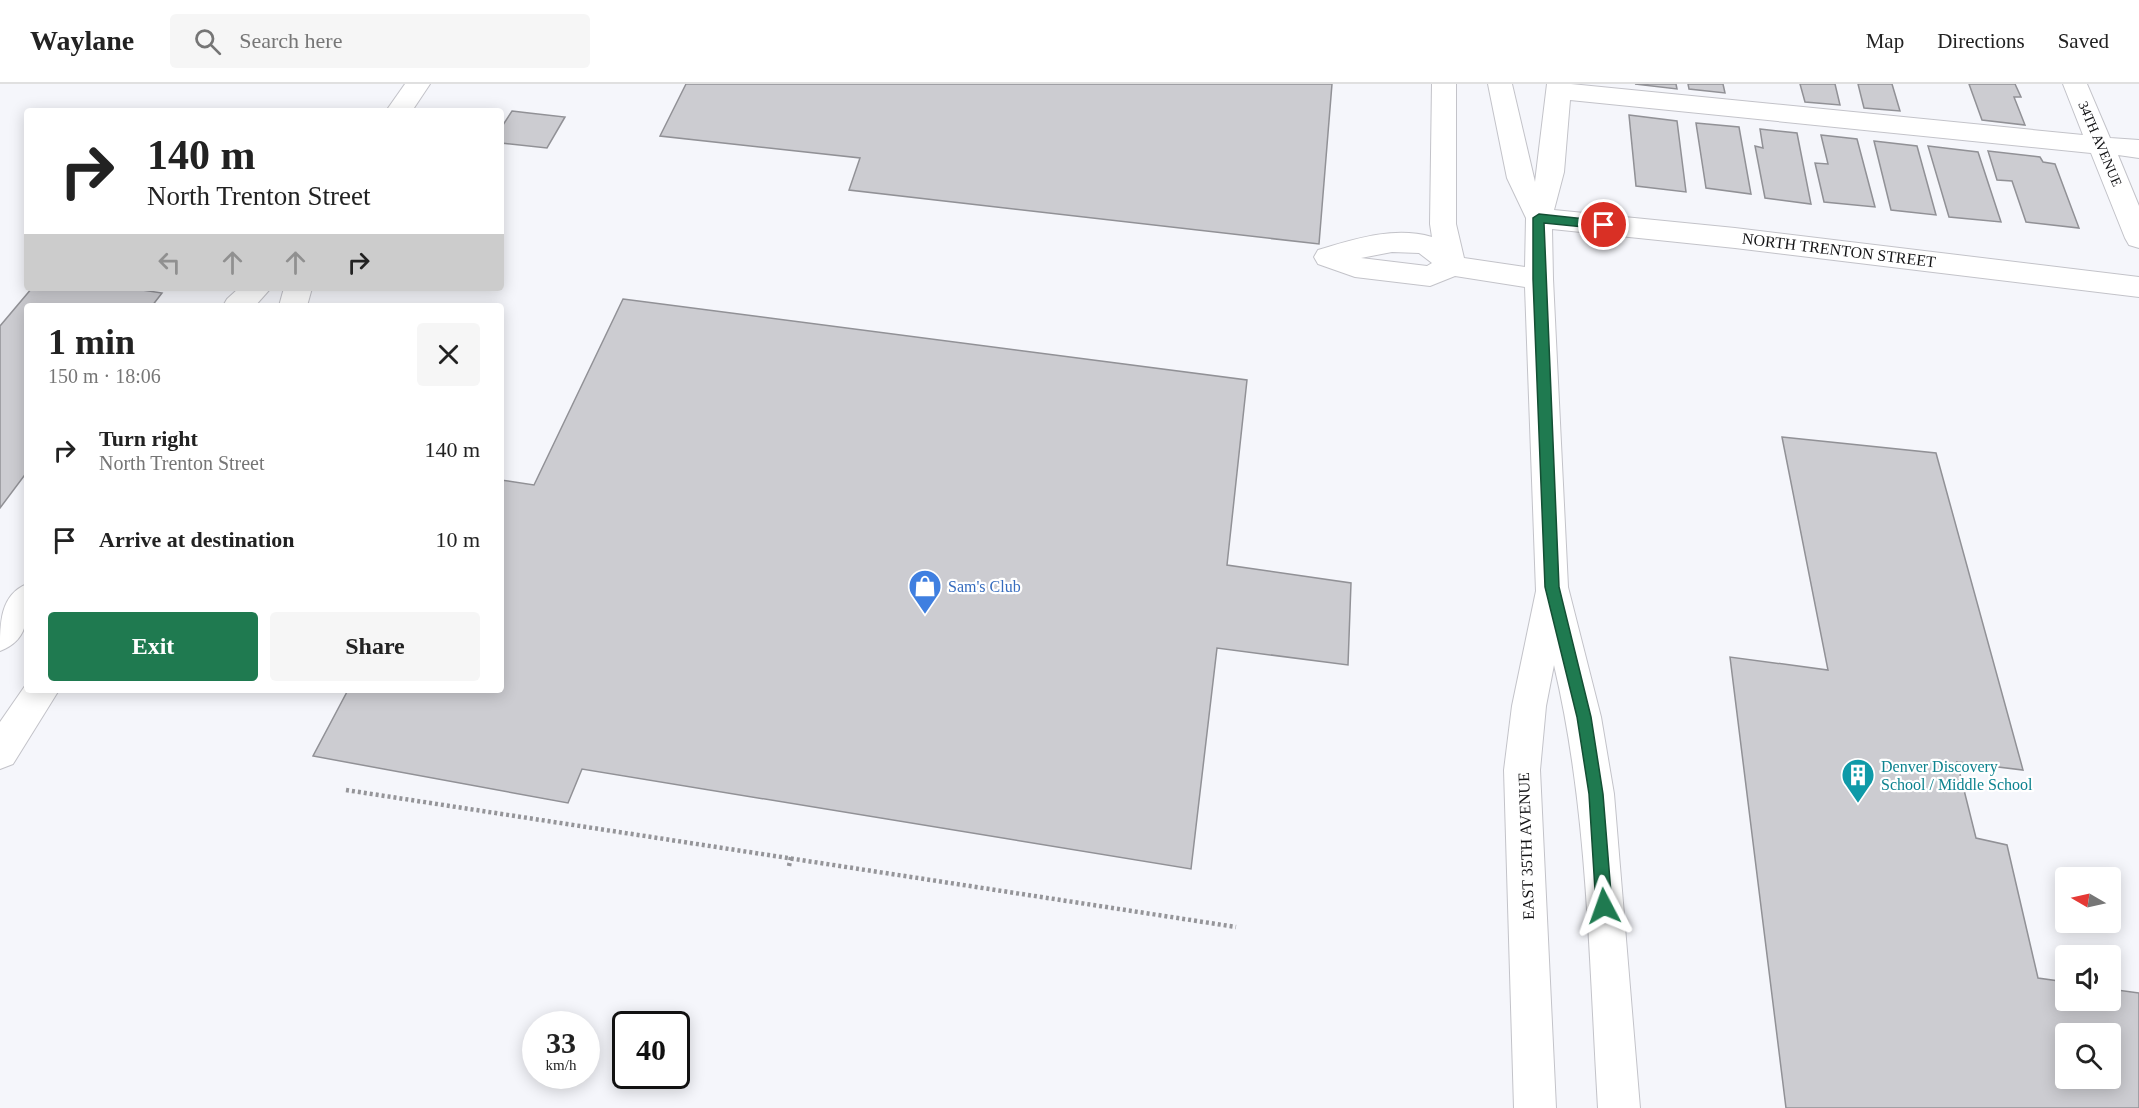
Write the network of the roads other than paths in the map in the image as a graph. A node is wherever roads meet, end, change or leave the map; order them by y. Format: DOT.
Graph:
graph roads {
  1 [pos="418,84"];
  2 [pos="1444,84"];
  3 [pos="1500,84"];
  4 [pos="2075,84"];
  5 [pos="1559,87"];
  6 [pos="401,108"];
  7 [pos="2100,145"];
  8 [pos="2139,149"];
  9 [pos="1539,218"];
  10 [pos="2139,238"];
  11 [pos="1539,279"];
  12 [pos="2139,287"];
  13 [pos="254,291"];
  14 [pos="240,303"];
  15 [pos="1552,587"];
  16 [pos="24,602"];
  17 [pos="0,636"];
  18 [pos="40,693"];
  19 [pos="0,752"];
  20 [pos="1535,1108"];
  21 [pos="1619,1108"];
  1 -- 6 [label="street"];
  2 -- 11 [label="street"];
  3 -- 9 [label="street, EAST 35TH AVENUE"];
  4 -- 7 [label="street, 34TH AVENUE"];
  5 -- 7 [label="street"];
  5 -- 9 [label="street, EAST 35TH AVENUE"];
  7 -- 8 [label="street"];
  7 -- 10 [label="street, 34TH AVENUE"];
  9 -- 11 [label="street, EAST 35TH AVENUE"];
  9 -- 12 [label="street, NORTH TRENTON STREET"];
  11 -- 15 [label="street, EAST 35TH AVENUE"];
  13 -- 14 [label="street"];
  15 -- 20 [label="street, EAST 35TH AVENUE"];
  15 -- 21 [label="street, EAST 35TH AVENUE"];
  16 -- 17 [label="street"];
  18 -- 19 [label="street"];
}
